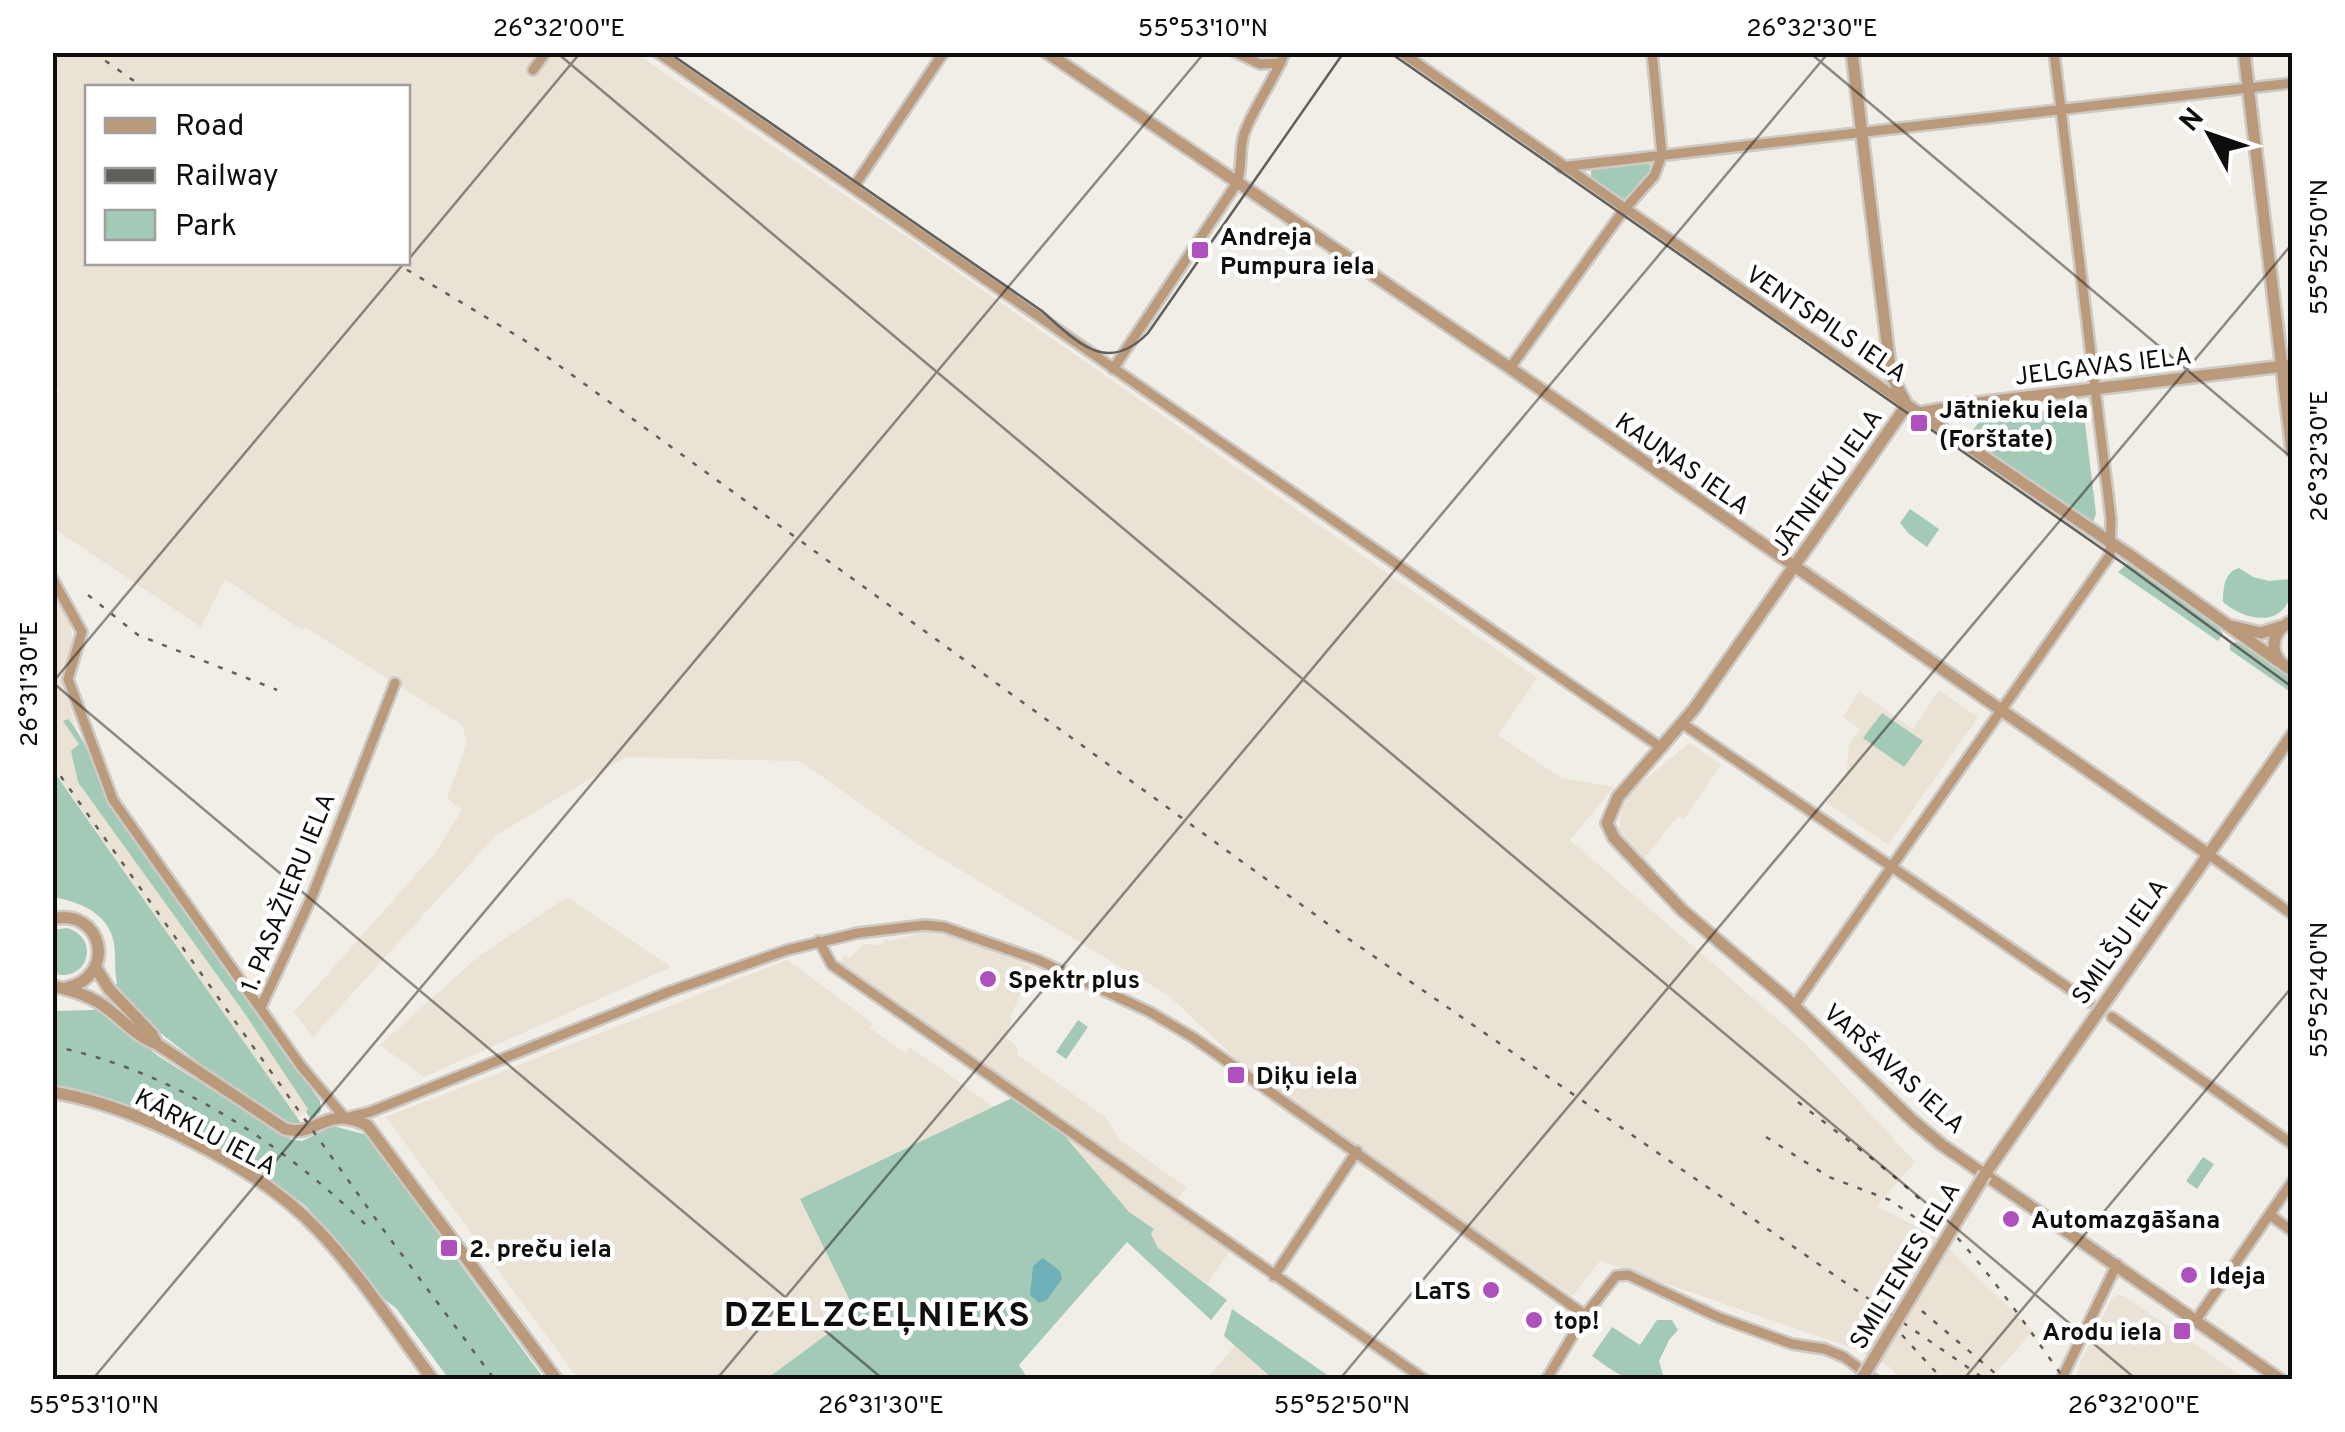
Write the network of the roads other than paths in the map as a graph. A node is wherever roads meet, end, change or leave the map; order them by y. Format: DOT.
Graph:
graph roads {
  1 [pos="546,52"];
  2 [pos="657,52"];
  3 [pos="944,52"];
  4 [pos="1046,52"];
  5 [pos="1235,52"];
  6 [pos="1400,52"];
  7 [pos="1652,52"];
  8 [pos="1852,52"];
  9 [pos="2054,52"];
  10 [pos="2244,52"];
  11 [pos="1283,58"];
  12 [pos="533,70"];
  13 [pos="2292,83"];
  14 [pos="2248,87"];
  15 [pos="2061,109"];
  16 [pos="1862,131"];
  17 [pos="1662,155"];
  18 [pos="1561,167"];
  19 [pos="1237,183"];
  20 [pos="854,188"];
  21 [pos="1623,210"];
  22 [pos="2287,366"];
  23 [pos="1113,368"];
  24 [pos="1510,368"];
  25 [pos="2095,389"];
  26 [pos="1907,405"];
  27 [pos="1919,413"];
  28 [pos="2292,451"];
  29 [pos="2111,544"];
  30 [pos="1794,568"];
  31 [pos="52,578"];
  32 [pos="2289,622"];
  33 [pos="2231,626"];
  34 [pos="2288,668"];
  35 [pos="394,683"];
  36 [pos="2002,712"];
  37 [pos="1683,724"];
  38 [pos="2292,735"];
  39 [pos="1659,746"];
  40 [pos="1607,822"];
  41 [pos="2208,854"];
  42 [pos="1894,868"];
  43 [pos="2292,914"];
  44 [pos="52,915"];
  45 [pos="818,941"];
  46 [pos="96,968"];
  47 [pos="57,988"];
  48 [pos="2089,1002"];
  49 [pos="1794,1006"];
  50 [pos="261,1007"];
  51 [pos="2112,1018"];
  52 [pos="157,1044"];
  53 [pos="52,1092"];
  54 [pos="345,1118"];
  55 [pos="2292,1144"];
  56 [pos="1357,1151"];
  57 [pos="1985,1174"];
  58 [pos="2292,1182"];
  59 [pos="2270,1215"];
  60 [pos="2292,1231"];
  61 [pos="2116,1264"];
  62 [pos="1274,1276"];
  63 [pos="1585,1315"];
  64 [pos="2196,1320"];
  65 [pos="1861,1374"];
  66 [pos="434,1380"];
  67 [pos="557,1380"];
  68 [pos="1425,1380"];
  69 [pos="1546,1380"];
  70 [pos="1876,1380"];
  71 [pos="2061,1380"];
  72 [pos="2281,1380"];
  1 -- 12 [label="street"];
  2 -- 20 [label="street"];
  3 -- 20 [label="street"];
  4 -- 19 [label="street, KAUŅAS IELA"];
  5 -- 11 [label="street"];
  6 -- 18 [label="street, VENTSPILS IELA"];
  7 -- 17 [label="street"];
  8 -- 16 [label="street, JĀTNIEKU IELA"];
  9 -- 15 [label="street"];
  10 -- 14 [label="street"];
  11 -- 19 [label="street"];
  13 -- 14 [label="street"];
  14 -- 15 [label="street"];
  14 -- 22 [label="street"];
  15 -- 16 [label="street"];
  15 -- 25 [label="street"];
  16 -- 17 [label="street"];
  16 -- 26 [label="street, JĀTNIEKU IELA"];
  17 -- 18 [label="street"];
  17 -- 21 [label="street"];
  18 -- 21 [label="street, VENTSPILS IELA"];
  19 -- 23 [label="street"];
  19 -- 24 [label="street, KAUŅAS IELA"];
  20 -- 23 [label="street"];
  21 -- 24 [label="street"];
  21 -- 26 [label="street, VENTSPILS IELA"];
  22 -- 25 [label="street, JELGAVAS IELA"];
  22 -- 28 [label="street"];
  23 -- 39 [label="street"];
  24 -- 30 [label="street, KAUŅAS IELA"];
  25 -- 27 [label="street, JELGAVAS IELA"];
  25 -- 29 [label="street"];
  26 -- 27 [label="street, VENTSPILS IELA"];
  26 -- 30 [label="street, JĀTNIEKU IELA"];
  27 -- 29 [label="street, VENTSPILS IELA"];
  29 -- 33 [label="street, VENTSPILS IELA"];
  29 -- 36 [label="street"];
  30 -- 36 [label="street, KAUŅAS IELA"];
  30 -- 37 [label="street, JĀTNIEKU IELA"];
  31 -- 50 [label="street"];
  32 -- 33 [label="street"];
  32 -- 34 [label="street"];
  33 -- 34 [label="street, VENTSPILS IELA"];
  35 -- 50 [label="street, 1. PASAŽIERU IELA"];
  36 -- 41 [label="street, KAUŅAS IELA"];
  36 -- 42 [label="street"];
  37 -- 39 [label="street, JĀTNIEKU IELA"];
  37 -- 42 [label="street"];
  38 -- 41 [label="street, SMILŠU IELA"];
  39 -- 40 [label="street, JĀTNIEKU IELA"];
  40 -- 49 [label="street, VARŠAVAS IELA"];
  41 -- 43 [label="street, KAUŅAS IELA"];
  41 -- 57 [label="street, SMILŠU IELA"];
  42 -- 48 [label="street"];
  42 -- 49 [label="street"];
  44 -- 46 [label="street"];
  45 -- 54 [label="street"];
  45 -- 56 [label="street"];
  45 -- 62 [label="street"];
  46 -- 47 [label="street"];
  46 -- 52 [label="street"];
  47 -- 52 [label="street"];
  49 -- 57 [label="street, VARŠAVAS IELA"];
  50 -- 54 [label="street, 1. PASAŽIERU IELA"];
  51 -- 55 [label="street"];
  52 -- 54 [label="street"];
  53 -- 66 [label="street, KĀRKLU IELA"];
  54 -- 67 [label="street, 1. PASAŽIERU IELA"];
  56 -- 62 [label="street"];
  56 -- 63 [label="street"];
  57 -- 61 [label="street, VARŠAVAS IELA"];
  57 -- 65 [label="street, SMILTENES IELA, bridge"];
  58 -- 59 [label="street"];
  59 -- 60 [label="street"];
  59 -- 64 [label="street"];
  61 -- 64 [label="street, VARŠAVAS IELA"];
  61 -- 71 [label="street"];
  62 -- 68 [label="street"];
  63 -- 65 [label="street"];
  63 -- 69 [label="street"];
  64 -- 72 [label="street, VARŠAVAS IELA"];
  65 -- 70 [label="street"];
}
